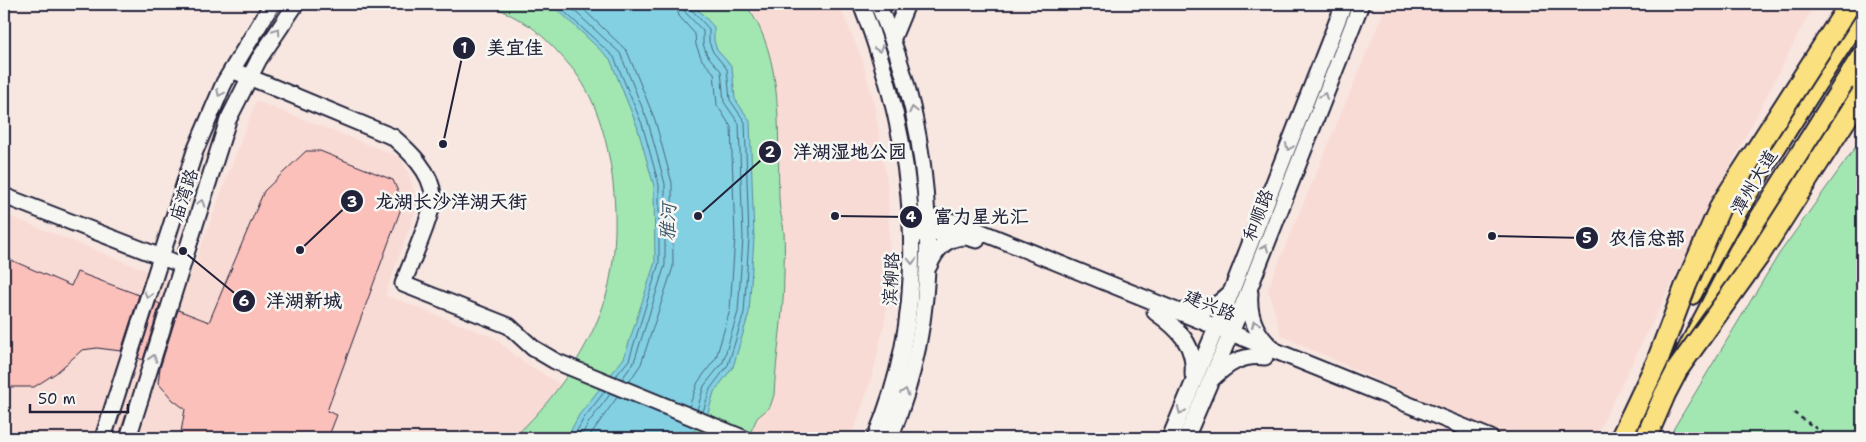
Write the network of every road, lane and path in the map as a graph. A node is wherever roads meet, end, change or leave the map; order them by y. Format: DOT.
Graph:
graph roads {
  1 [pos="272,4"];
  2 [pos="296,4"];
  3 [pos="861,4"];
  4 [pos="878,4"];
  5 [pos="907,4"];
  6 [pos="1344,4"];
  7 [pos="1361,4"];
  8 [pos="1850,4"];
  9 [pos="1860,4"];
  10 [pos="1862,12"];
  11 [pos="893,38"];
  12 [pos="1862,56"];
  13 [pos="231,72"];
  14 [pos="247,79"];
  15 [pos="1862,80"];
  16 [pos="1862,94"];
  17 [pos="925,188"];
  18 [pos="4,196"];
  19 [pos="4,204"];
  20 [pos="959,223"];
  21 [pos="919,226"];
  22 [pos="968,237"];
  23 [pos="159,260"];
  24 [pos="180,268"];
  25 [pos="1253,279"];
  26 [pos="925,280"];
  27 [pos="1236,282"];
  28 [pos="1162,310"];
  29 [pos="1221,334"];
  30 [pos="525,345"];
  31 [pos="1287,356"];
  32 [pos="1265,357"];
  33 [pos="1658,359"];
  34 [pos="1677,370"];
  35 [pos="1200,384"];
  36 [pos="1794,413"];
  37 [pos="103,438"];
  38 [pos="128,438"];
  39 [pos="725,438"];
  40 [pos="743,438"];
  41 [pos="875,438"];
  42 [pos="890,438"];
  43 [pos="1170,438"];
  44 [pos="1186,438"];
  45 [pos="1465,438"];
  46 [pos="1491,438"];
  47 [pos="1620,438"];
  48 [pos="1646,438"];
  49 [pos="1650,438"];
  50 [pos="1828,438"];
  1 -- 13 [label="street, 庙湾路"];
  14 -- 2 [label="street, 庙湾路, one-way, bridge"];
  3 -- 21 [label="street, 滨柳路, one-way"];
  4 -- 11 [label="street, 滨柳路"];
  5 -- 11 [label="street"];
  6 -- 27 [label="street, 和顺路, one-way"];
  25 -- 7 [label="street, 和顺路, one-way"];
  8 -- 33 [label="highway, 潭州大道, bridge"];
  9 -- 47 [label="main road, 潭州大道"];
  10 -- 33 [label="highway, 潭州大道, bridge"];
  17 -- 11 [label="street, 滨柳路, one-way"];
  12 -- 34 [label="highway, 潭州大道, bridge"];
  13 -- 14 [label="street"];
  13 -- 23 [label="street, 庙湾路, one-way"];
  24 -- 14 [label="street, 庙湾路, one-way"];
  14 -- 30 [label="street"];
  15 -- 49 [label="main road, 潭州大道"];
  16 -- 34 [label="highway, 潭州大道, bridge"];
  17 -- 20 [label="street"];
  17 -- 21 [label="street, 滨柳路"];
  18 -- 23 [label="street"];
  19 -- 23 [label="street"];
  20 -- 21 [label="street, 建兴路"];
  20 -- 28 [label="street, 建兴路"];
  21 -- 22 [label="street"];
  21 -- 26 [label="street, 滨柳路"];
  21 -- 41 [label="street, 滨柳路, one-way"];
  22 -- 26 [label="street"];
  22 -- 28 [label="street"];
  23 -- 24 [label="street"];
  23 -- 37 [label="street, 庙湾路, one-way"];
  38 -- 24 [label="street, 庙湾路, one-way"];
  25 -- 29 [label="street, 和顺路"];
  31 -- 25 [label="street, one-way"];
  42 -- 26 [label="street, 滨柳路, one-way"];
  27 -- 28 [label="street"];
  27 -- 29 [label="street, 和顺路"];
  28 -- 29 [label="street, 建兴路"];
  28 -- 35 [label="street"];
  29 -- 31 [label="street, 建兴路"];
  29 -- 32 [label="street"];
  29 -- 35 [label="street, 和顺路"];
  30 -- 39 [label="street"];
  30 -- 40 [label="street"];
  31 -- 46 [label="street, 建兴路"];
  32 -- 35 [label="street"];
  32 -- 45 [label="street"];
  33 -- 47 [label="highway, 潭州大道"];
  34 -- 48 [label="highway, 潭州大道"];
  35 -- 43 [label="street, 和顺路, one-way"];
  35 -- 44 [label="street, 和顺路"];
  36 -- 50 [label="path"];
}
